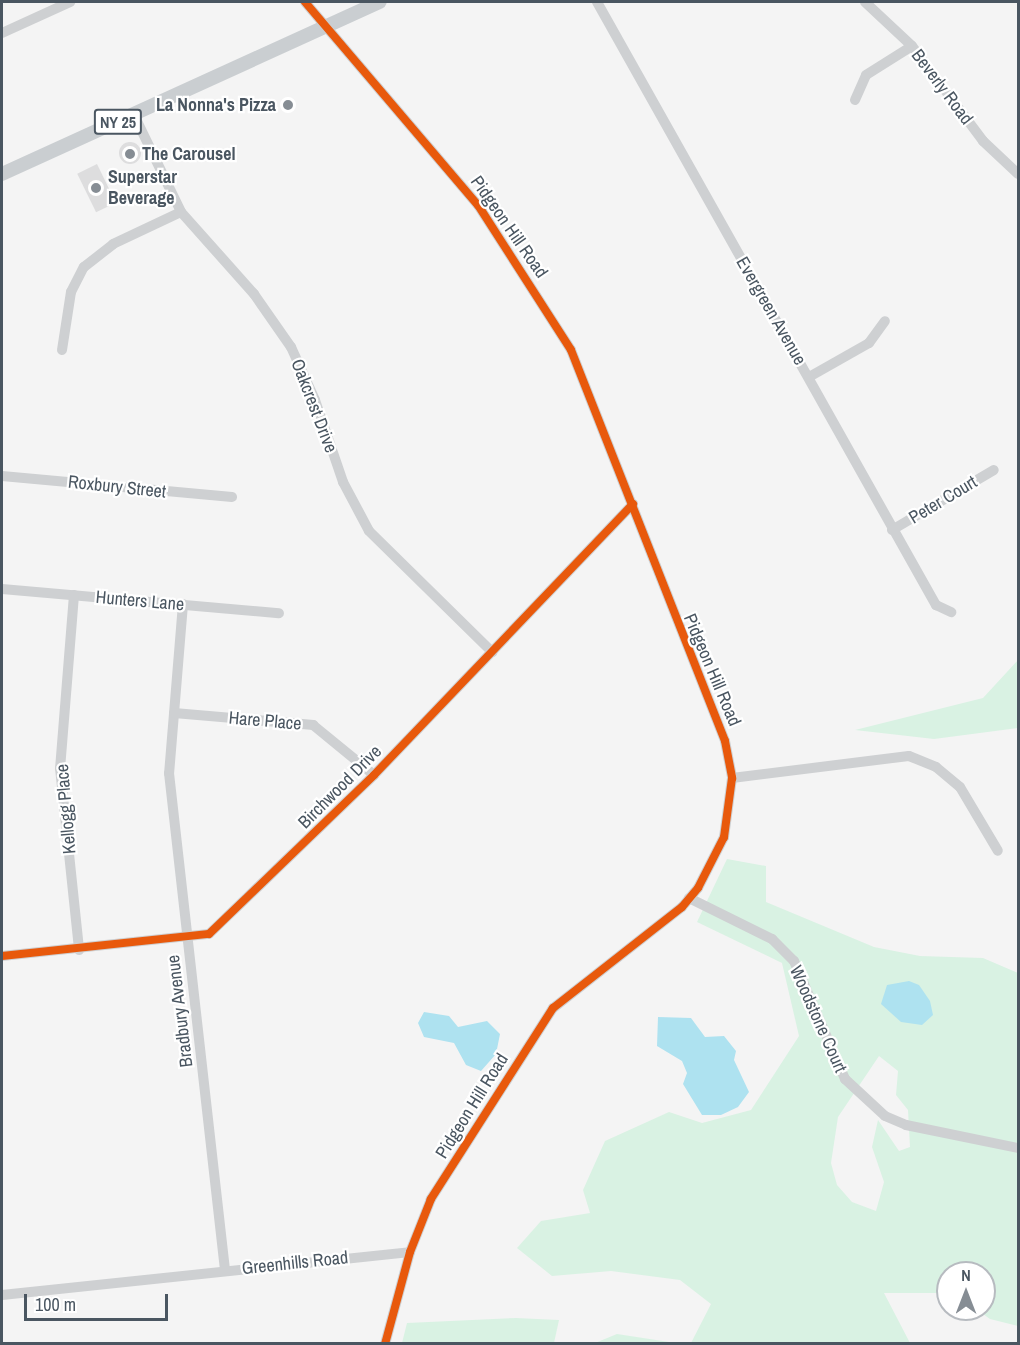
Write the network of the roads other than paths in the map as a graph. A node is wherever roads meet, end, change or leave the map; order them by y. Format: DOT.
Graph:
graph roads {
  1 [pos="70,2"];
  2 [pos="305,2"];
  3 [pos="380,2"];
  4 [pos="597,2"];
  5 [pos="865,2"];
  6 [pos="327,26"];
  7 [pos="2,33"];
  8 [pos="912,46"];
  9 [pos="855,100"];
  10 [pos="134,115"];
  11 [pos="2,174"];
  12 [pos="1018,174"];
  13 [pos="181,212"];
  14 [pos="885,321"];
  15 [pos="62,350"];
  16 [pos="808,377"];
  17 [pos="994,470"];
  18 [pos="2,476"];
  19 [pos="232,497"];
  20 [pos="633,504"];
  21 [pos="892,530"];
  22 [pos="2,589"];
  23 [pos="74,595"];
  24 [pos="183,604"];
  25 [pos="951,612"];
  26 [pos="279,613"];
  27 [pos="492,652"];
  28 [pos="174,713"];
  29 [pos="374,775"];
  30 [pos="732,778"];
  31 [pos="998,851"];
  32 [pos="689,898"];
  33 [pos="187,939"];
  34 [pos="79,950"];
  35 [pos="2,956"];
  36 [pos="1018,1148"];
  37 [pos="410,1252"];
  38 [pos="225,1270"];
  39 [pos="2,1295"];
  40 [pos="385,1344"];
  1 -- 7 [label="street"];
  2 -- 6 [label="street, Pidgeon Hill Road"];
  3 -- 6 [label="main road, NY 25"];
  4 -- 16 [label="street, Evergreen Avenue"];
  5 -- 8 [label="street, Beverly Road"];
  6 -- 10 [label="main road, NY 25"];
  6 -- 20 [label="street, Pidgeon Hill Road"];
  8 -- 9 [label="street"];
  8 -- 12 [label="street, Beverly Road"];
  10 -- 11 [label="main road, NY 25"];
  10 -- 13 [label="street, Oakcrest Drive"];
  13 -- 15 [label="street"];
  13 -- 27 [label="street, Oakcrest Drive"];
  14 -- 16 [label="street"];
  16 -- 21 [label="street, Evergreen Avenue"];
  17 -- 21 [label="street, Peter Court"];
  18 -- 19 [label="street, Roxbury Street"];
  20 -- 27 [label="street, Birchwood Drive"];
  20 -- 30 [label="street, Pidgeon Hill Road"];
  21 -- 25 [label="street, Evergreen Avenue"];
  22 -- 23 [label="street, Hunters Lane"];
  23 -- 24 [label="street, Hunters Lane"];
  23 -- 34 [label="street, Kellogg Place"];
  24 -- 26 [label="street, Hunters Lane"];
  24 -- 28 [label="street, Bradbury Avenue"];
  27 -- 29 [label="street, Birchwood Drive"];
  28 -- 29 [label="street, Hare Place"];
  28 -- 33 [label="street, Bradbury Avenue"];
  29 -- 33 [label="street, Birchwood Drive"];
  30 -- 31 [label="street"];
  30 -- 32 [label="street, Pidgeon Hill Road"];
  32 -- 36 [label="street, Woodstone Court"];
  32 -- 37 [label="street, Pidgeon Hill Road"];
  33 -- 34 [label="street, Birchwood Drive"];
  33 -- 38 [label="street, Bradbury Avenue"];
  34 -- 35 [label="street, Birchwood Drive"];
  37 -- 38 [label="street, Greenhills Road"];
  37 -- 40 [label="street, Pidgeon Hill Road"];
  38 -- 39 [label="street, Greenhills Road"];
}
